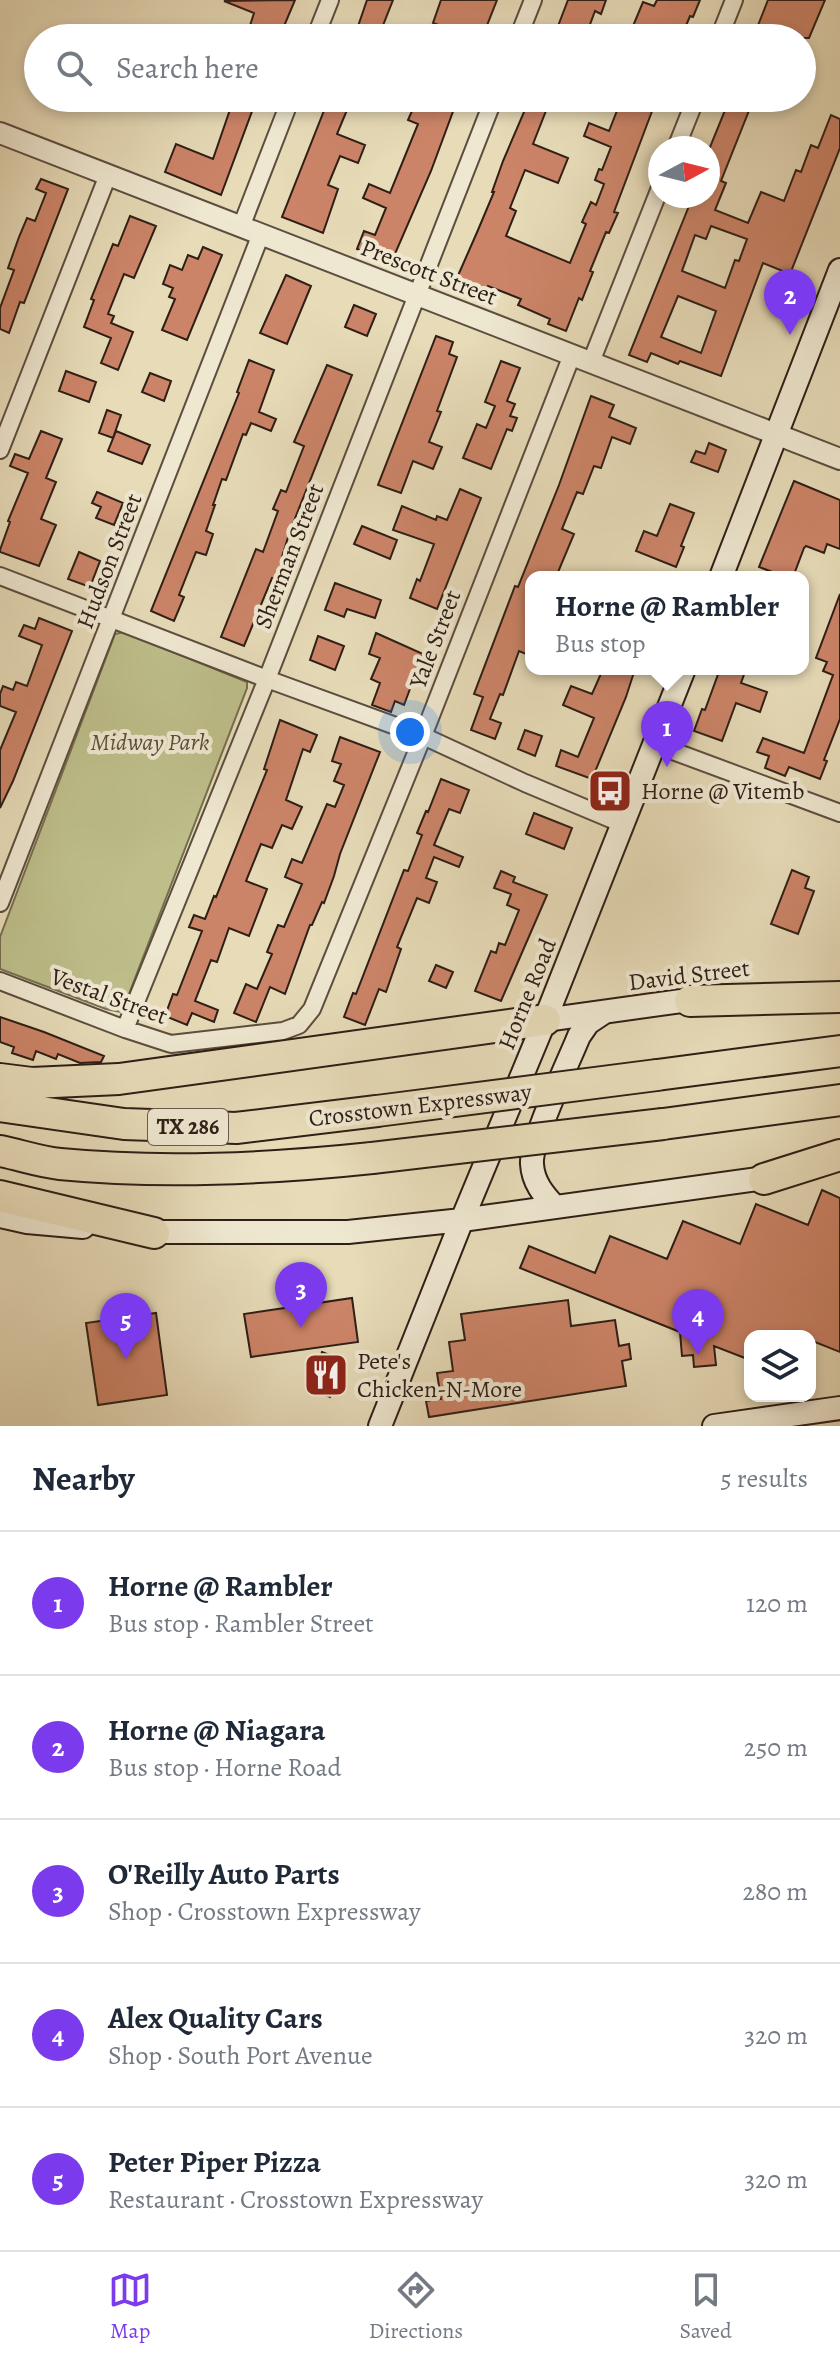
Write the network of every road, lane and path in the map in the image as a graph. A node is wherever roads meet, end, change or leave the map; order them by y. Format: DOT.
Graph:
graph roads {
  1 [pos="330,0"];
  2 [pos="533,0"];
  3 [pos="734,0"];
  4 [pos="321,24"];
  5 [pos="524,24"];
  6 [pos="725,24"];
  7 [pos="286,112"];
  8 [pos="489,112"];
  9 [pos="690,112"];
  10 [pos="0,133"];
  11 [pos="681,136"];
  12 [pos="108,175"];
  13 [pos="651,208"];
  14 [pos="241,227"];
  15 [pos="261,234"];
  16 [pos="840,270"];
  17 [pos="417,295"];
  18 [pos="582,359"];
  19 [pos="777,435"];
  20 [pos="0,450"];
  21 [pos="840,459"];
  22 [pos="723,571"];
  23 [pos="0,576"];
  24 [pos="112,620"];
  25 [pos="682,675"];
  26 [pos="267,679"];
  27 [pos="423,736"];
  28 [pos="654,744"];
  29 [pos="840,813"];
  30 [pos="623,824"];
  31 [pos="0,903"];
  32 [pos="0,981"];
  33 [pos="840,985"];
  34 [pos="840,997"];
  35 [pos="690,1001"];
  36 [pos="604,1013"];
  37 [pos="545,1020"];
  38 [pos="299,1025"];
  39 [pos="125,1029"];
  40 [pos="840,1051"];
  41 [pos="0,1079"];
  42 [pos="840,1100"];
  43 [pos="0,1106"];
  44 [pos="0,1151"];
  45 [pos="840,1155"];
  46 [pos="840,1167"];
  47 [pos="764,1179"];
  48 [pos="0,1196"];
  49 [pos="555,1207"];
  50 [pos="0,1216"];
  51 [pos="462,1220"];
  52 [pos="154,1233"];
  53 [pos="840,1408"];
  54 [pos="380,1426"];
  55 [pos="714,1426"];
  1 -- 4 [label="street"];
  2 -- 5 [label="street"];
  3 -- 6 [label="street"];
  7 -- 14 [label="street"];
  8 -- 17 [label="street, Sherman Street"];
  9 -- 11 [label="street"];
  10 -- 12 [label="street, Prescott Street"];
  12 -- 14 [label="street, Prescott Street"];
  12 -- 20 [label="street"];
  13 -- 18 [label="street, Yale Street"];
  14 -- 15 [label="street, Prescott Street"];
  15 -- 17 [label="street, Prescott Street"];
  15 -- 24 [label="street, Hudson Street"];
  16 -- 19 [label="main road"];
  17 -- 18 [label="street, Prescott Street"];
  17 -- 26 [label="street, Sherman Street"];
  18 -- 19 [label="street, Prescott Street"];
  18 -- 27 [label="street, Yale Street"];
  19 -- 21 [label="street, Prescott Street"];
  19 -- 22 [label="main road"];
  23 -- 24 [label="street"];
  24 -- 26 [label="street"];
  24 -- 31 [label="street, Hudson Street"];
  25 -- 28 [label="main road, Horne Road"];
  26 -- 27 [label="street"];
  26 -- 39 [label="street, Sherman Street"];
  27 -- 30 [label="street"];
  27 -- 38 [label="street, Yale Street"];
  28 -- 29 [label="street"];
  28 -- 30 [label="main road, Horne Road"];
  30 -- 37 [label="main road, Horne Road"];
  32 -- 39 [label="street, Vestal Street"];
  33 -- 35 [label="main road, David Street"];
  34 -- 35 [label="highway"];
  35 -- 36 [label="main road, David Street"];
  36 -- 37 [label="main road, David Street"];
  36 -- 49 [label="main road"];
  37 -- 41 [label="highway"];
  37 -- 51 [label="main road, Horne Road"];
  38 -- 39 [label="street, Vestal Street"];
  40 -- 43 [label="highway, Crosstown Expressway / TX 286, bridge"];
  42 -- 44 [label="highway, Crosstown Expressway / TX 286, bridge"];
  45 -- 47 [label="highway"];
  46 -- 47 [label="main road"];
  47 -- 49 [label="main road"];
  48 -- 52 [label="highway"];
  49 -- 51 [label="main road"];
  50 -- 52 [label="main road"];
  51 -- 52 [label="main road"];
  51 -- 54 [label="main road, Horne Road"];
  53 -- 55 [label="main road"];
}
